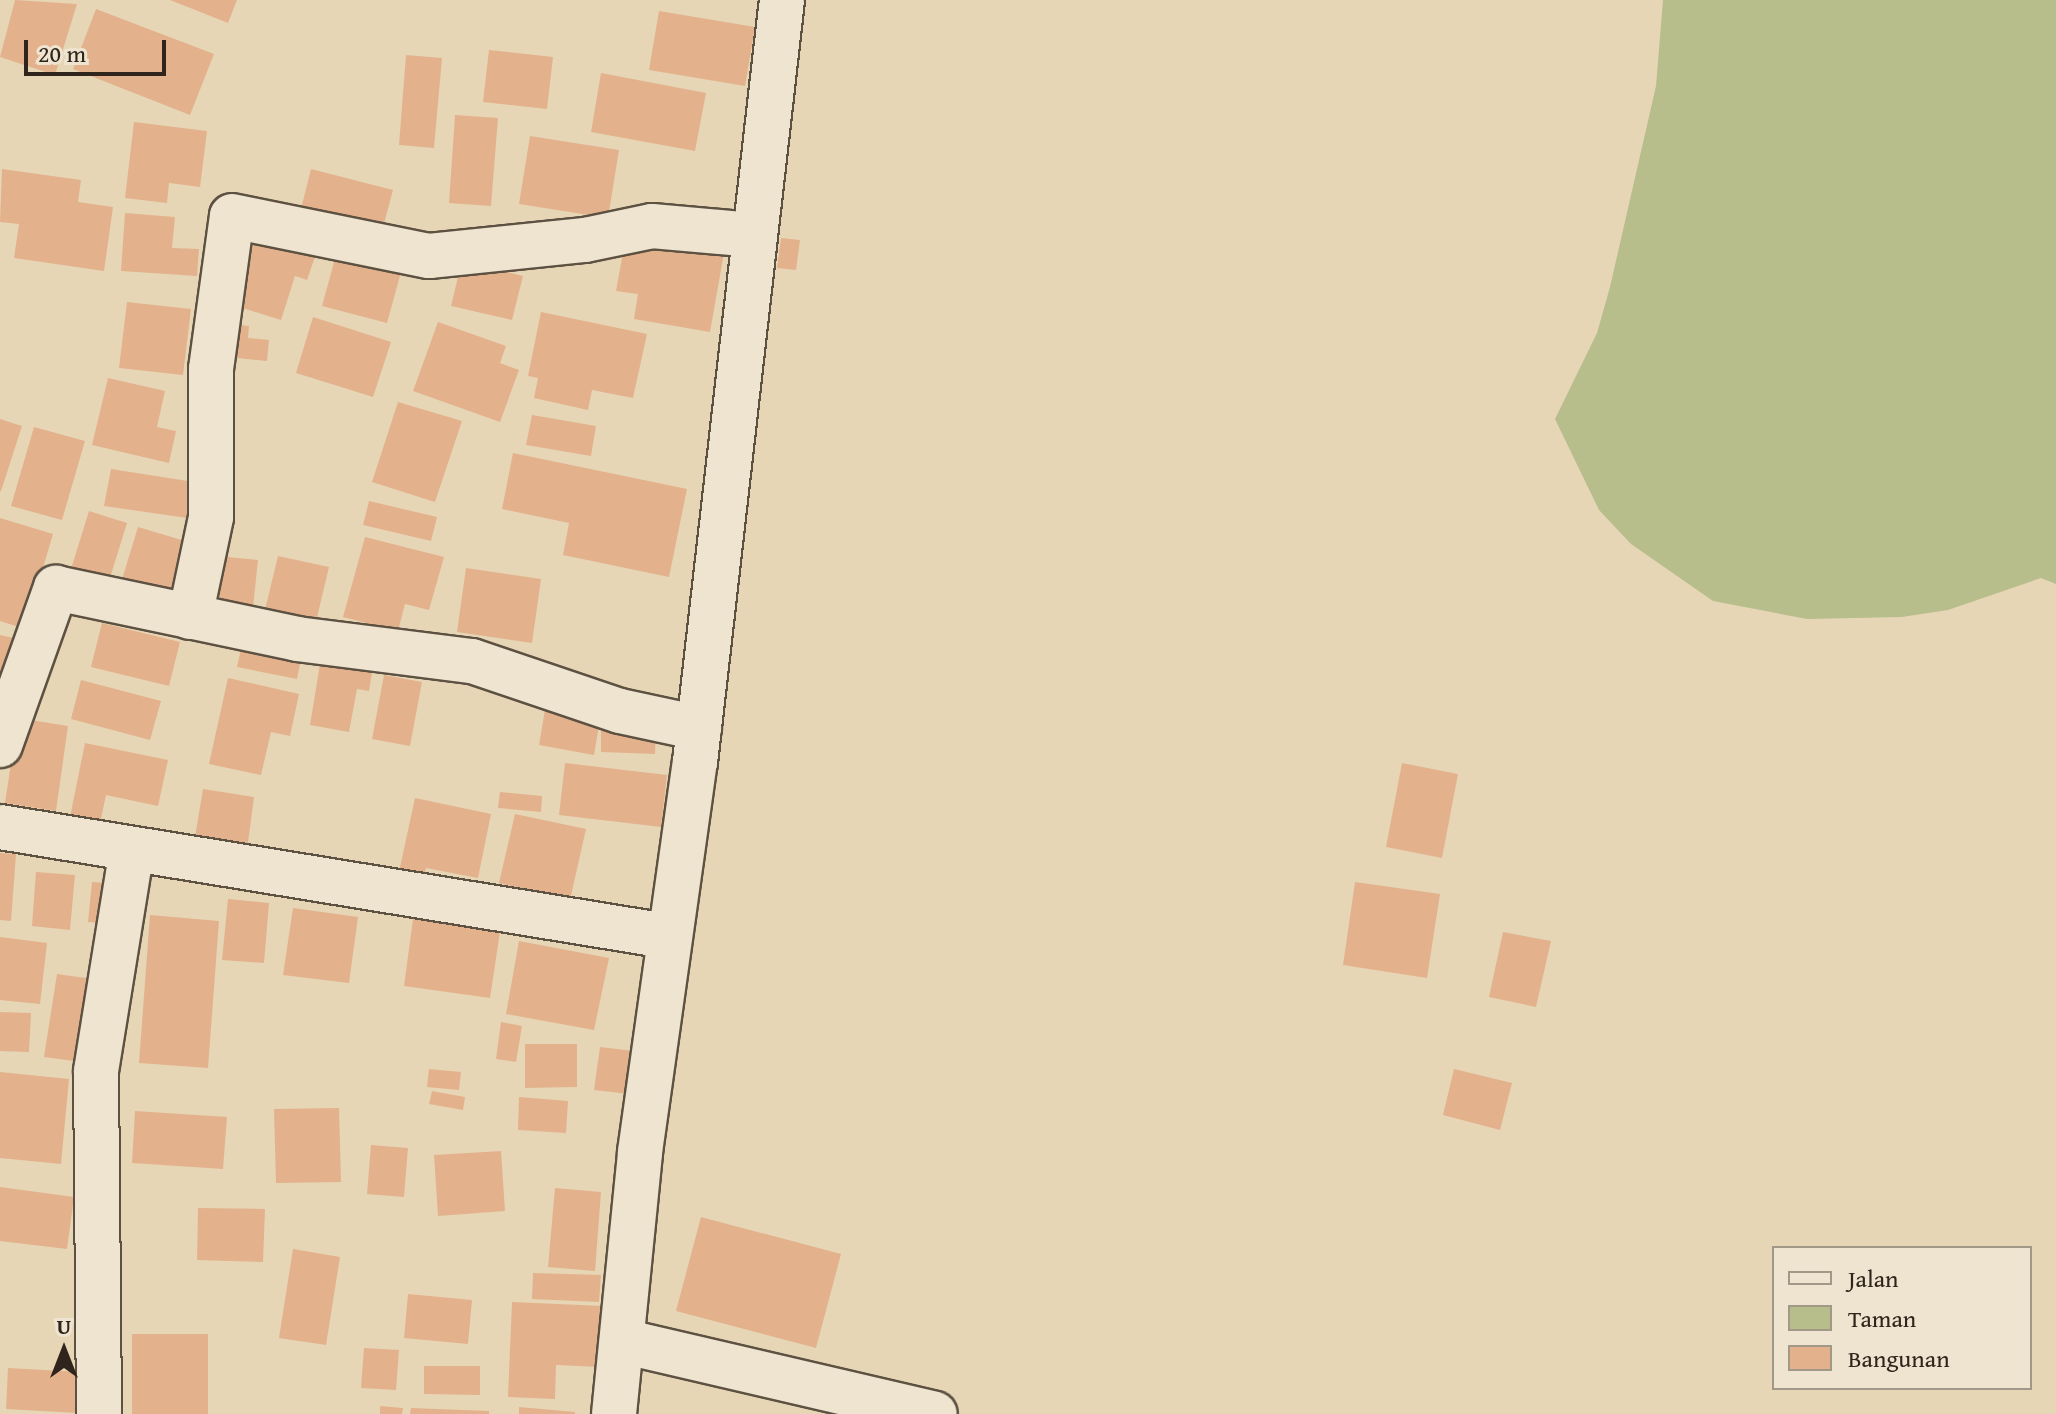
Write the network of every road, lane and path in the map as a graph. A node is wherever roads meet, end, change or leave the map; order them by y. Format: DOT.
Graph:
graph roads {
  1 [pos="782,0"];
  2 [pos="752,235"];
  3 [pos="190,617"];
  4 [pos="699,728"];
  5 [pos="0,745"];
  6 [pos="0,827"];
  7 [pos="132,849"];
  8 [pos="666,936"];
  9 [pos="622,1341"];
  10 [pos="99,1414"];
  11 [pos="614,1414"];
  12 [pos="935,1414"];
  1 -- 2 [label="street"];
  2 -- 3 [label="street"];
  2 -- 4 [label="street"];
  3 -- 4 [label="street"];
  3 -- 5 [label="street"];
  4 -- 8 [label="street"];
  6 -- 7 [label="street"];
  7 -- 8 [label="street"];
  7 -- 10 [label="street"];
  8 -- 9 [label="street"];
  9 -- 11 [label="street"];
  9 -- 12 [label="street"];
}
